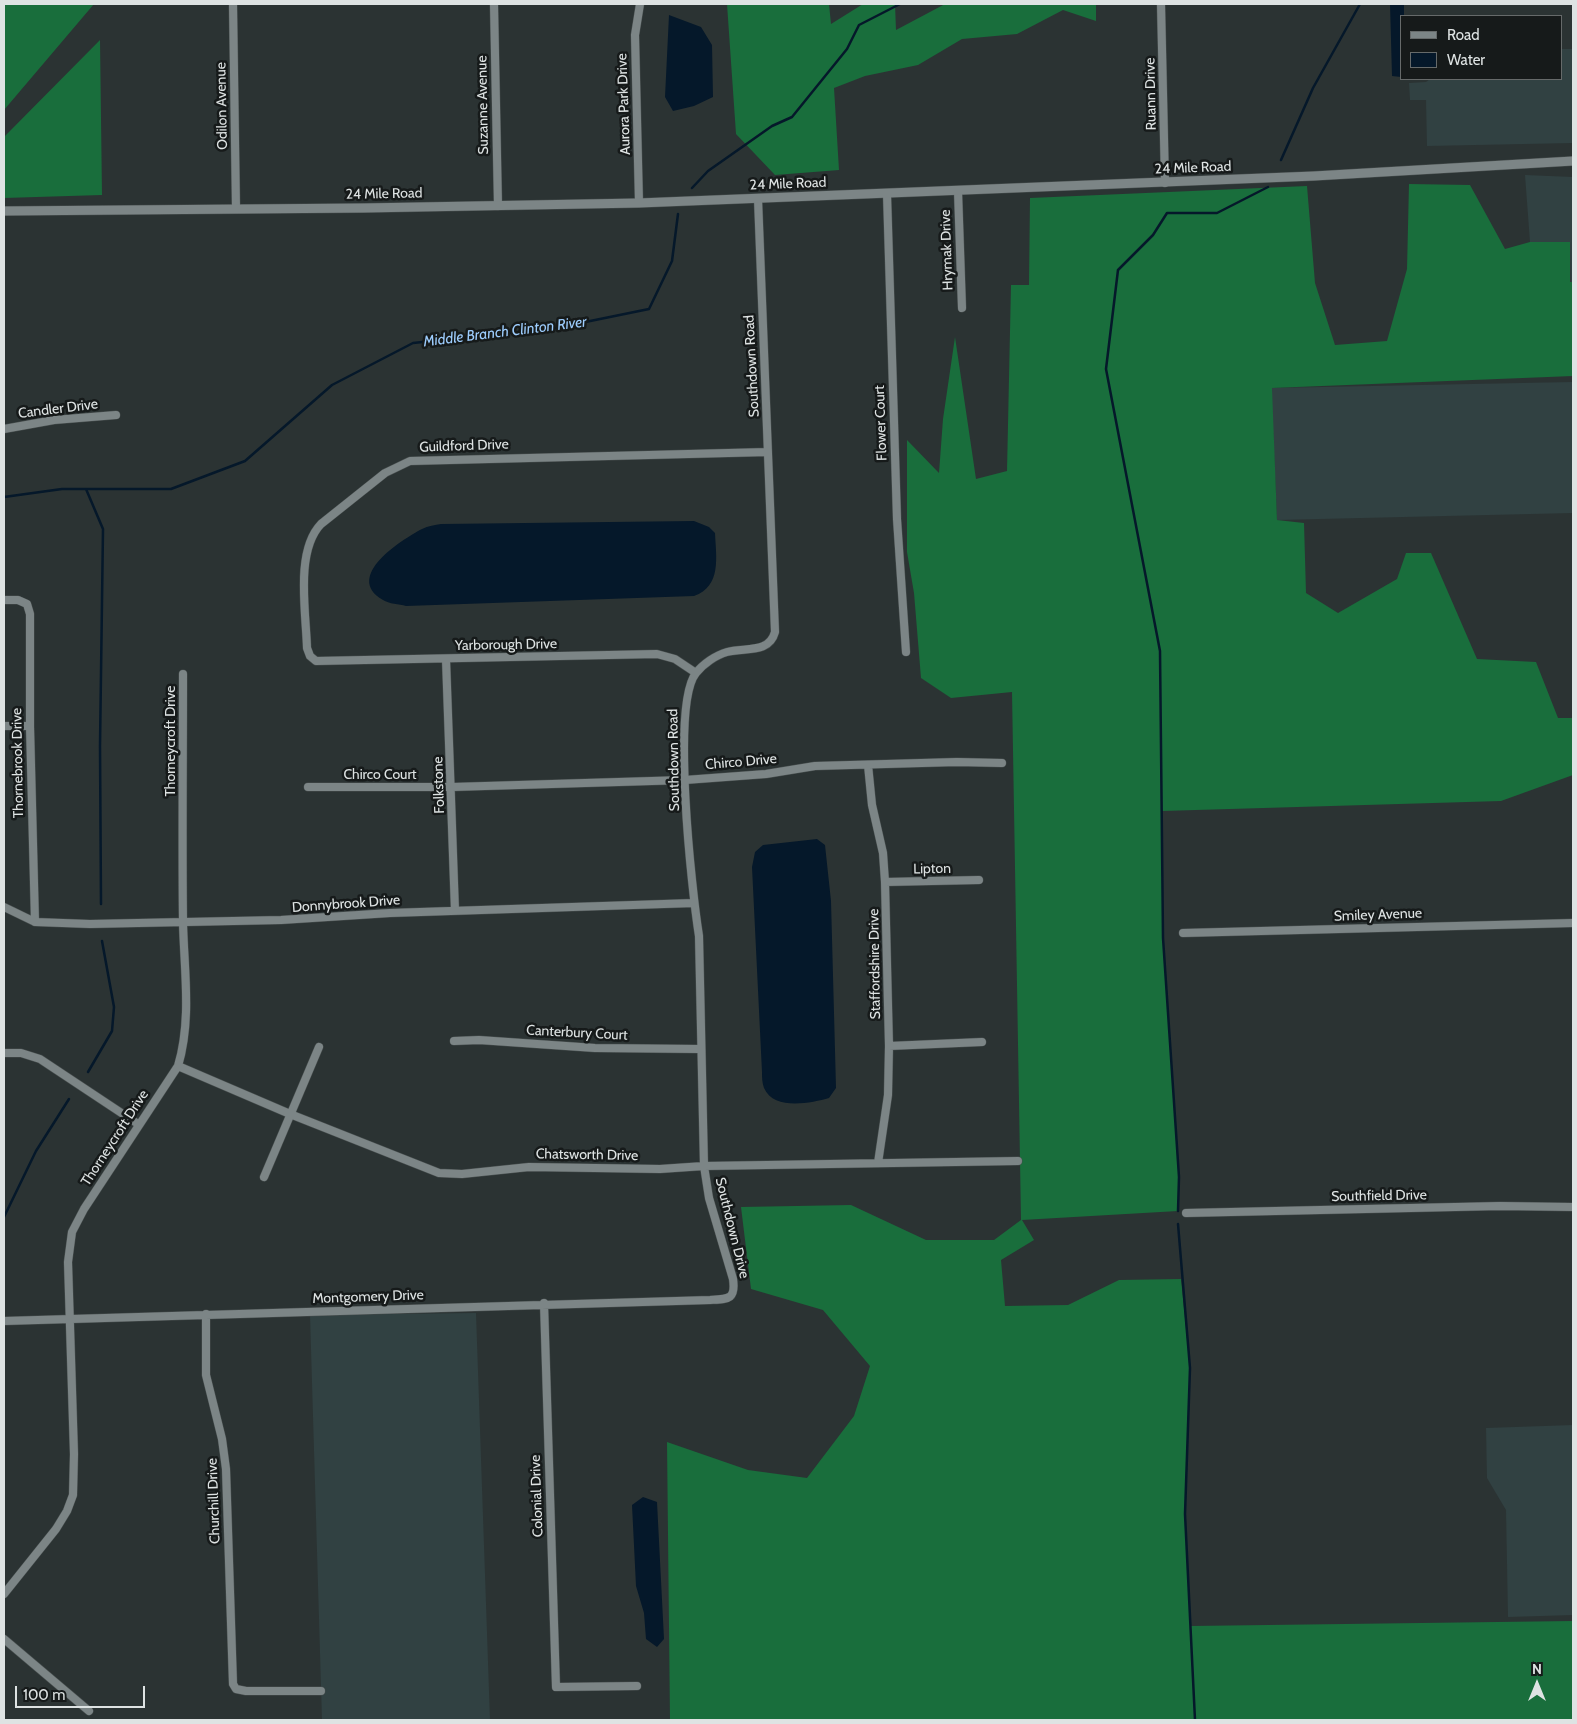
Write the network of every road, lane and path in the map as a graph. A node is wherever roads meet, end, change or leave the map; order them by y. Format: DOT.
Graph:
graph roads {
  1 [pos="232,4"];
  2 [pos="494,4"];
  3 [pos="640,4"];
  4 [pos="1161,4"];
  5 [pos="1573,161"];
  6 [pos="1165,183"];
  7 [pos="958,191"];
  8 [pos="887,194"];
  9 [pos="758,199"];
  10 [pos="639,203"];
  11 [pos="498,206"];
  12 [pos="236,209"];
  13 [pos="4,211"];
  14 [pos="962,308"];
  15 [pos="116,415"];
  16 [pos="4,429"];
  17 [pos="768,452"];
  18 [pos="4,600"];
  19 [pos="906,652"];
  20 [pos="312,659"];
  21 [pos="446,659"];
  22 [pos="696,673"];
  23 [pos="183,674"];
  24 [pos="4,726"];
  25 [pos="30,726"];
  26 [pos="1002,763"];
  27 [pos="868,765"];
  28 [pos="685,780"];
  29 [pos="308,787"];
  30 [pos="452,787"];
  31 [pos="979,880"];
  32 [pos="885,882"];
  33 [pos="694,903"];
  34 [pos="4,907"];
  35 [pos="455,911"];
  36 [pos="34,922"];
  37 [pos="183,923"];
  38 [pos="1573,923"];
  39 [pos="1183,933"];
  40 [pos="454,1041"];
  41 [pos="982,1042"];
  42 [pos="889,1046"];
  43 [pos="319,1047"];
  44 [pos="700,1049"];
  45 [pos="4,1053"];
  46 [pos="178,1066"];
  47 [pos="290,1114"];
  48 [pos="138,1124"];
  49 [pos="1018,1161"];
  50 [pos="878,1164"];
  51 [pos="704,1166"];
  52 [pos="264,1177"];
  53 [pos="1573,1207"];
  54 [pos="1186,1213"];
  55 [pos="732,1296"];
  56 [pos="544,1303"];
  57 [pos="206,1314"];
  58 [pos="70,1320"];
  59 [pos="4,1321"];
  60 [pos="4,1594"];
  61 [pos="4,1639"];
  62 [pos="637,1686"];
  63 [pos="321,1691"];
  64 [pos="90,1711"];
  1 -- 12 [label="street, Odilon Avenue"];
  2 -- 11 [label="street, Suzanne Avenue"];
  3 -- 10 [label="street, Aurora Park Drive"];
  4 -- 6 [label="street, Ruann Drive"];
  5 -- 6 [label="street, 24 Mile Road"];
  6 -- 7 [label="street, 24 Mile Road"];
  7 -- 8 [label="street, 24 Mile Road"];
  7 -- 14 [label="street, Hrymak Drive"];
  8 -- 9 [label="street, 24 Mile Road"];
  8 -- 19 [label="street, Flower Court"];
  9 -- 10 [label="street, 24 Mile Road"];
  9 -- 17 [label="street, Southdown Road"];
  10 -- 11 [label="street, 24 Mile Road"];
  11 -- 12 [label="street, 24 Mile Road"];
  12 -- 13 [label="street, 24 Mile Road"];
  15 -- 16 [label="street, Candler Drive"];
  17 -- 20 [label="street, Guildford Drive"];
  17 -- 22 [label="street, Southdown Road"];
  18 -- 25 [label="street, Thornebrook Drive"];
  20 -- 21 [label="street, Yarborough Drive"];
  21 -- 22 [label="street, Yarborough Drive"];
  21 -- 30 [label="street, Folkstone"];
  22 -- 28 [label="street, Southdown Road"];
  23 -- 37 [label="street, Thorneycroft Drive"];
  24 -- 25 [label="street"];
  25 -- 36 [label="street, Thornebrook Drive"];
  26 -- 27 [label="street, Chirco Drive"];
  27 -- 28 [label="street, Chirco Drive"];
  27 -- 32 [label="street, Staffordshire Drive"];
  28 -- 30 [label="street, Chirco Drive"];
  28 -- 33 [label="street, Southdown Road"];
  29 -- 30 [label="street, Chirco Court"];
  30 -- 35 [label="street, Folkstone"];
  31 -- 32 [label="street, Lipton"];
  32 -- 42 [label="street, Staffordshire Drive"];
  33 -- 35 [label="street, Donnybrook Drive"];
  33 -- 44 [label="street, Southdown Road"];
  34 -- 36 [label="street, Donnybrook Drive"];
  35 -- 37 [label="street, Donnybrook Drive"];
  36 -- 37 [label="street, Donnybrook Drive"];
  37 -- 46 [label="street, Thorneycroft Drive"];
  38 -- 39 [label="street, Smiley Avenue"];
  40 -- 44 [label="street, Canterbury Court"];
  41 -- 42 [label="street"];
  42 -- 50 [label="street, Staffordshire Drive"];
  43 -- 47 [label="street"];
  44 -- 51 [label="street, Southdown Road"];
  45 -- 48 [label="street"];
  46 -- 47 [label="street, Chatsworth Drive"];
  46 -- 48 [label="street, Thorneycroft Drive"];
  47 -- 51 [label="street, Chatsworth Drive"];
  47 -- 52 [label="street"];
  48 -- 58 [label="street, Thorneycroft Drive"];
  49 -- 50 [label="street, Chatsworth Drive"];
  50 -- 51 [label="street, Chatsworth Drive"];
  51 -- 55 [label="street, Southdown Drive"];
  53 -- 54 [label="street, Southfield Drive"];
  55 -- 56 [label="street, Montgomery Drive"];
  56 -- 57 [label="street, Montgomery Drive"];
  56 -- 62 [label="street, Colonial Drive"];
  57 -- 58 [label="street, Montgomery Drive"];
  57 -- 63 [label="street, Churchill Drive"];
  58 -- 59 [label="street, Montgomery Drive"];
  58 -- 60 [label="street, Thorneycroft Drive"];
  61 -- 64 [label="street"];
}
